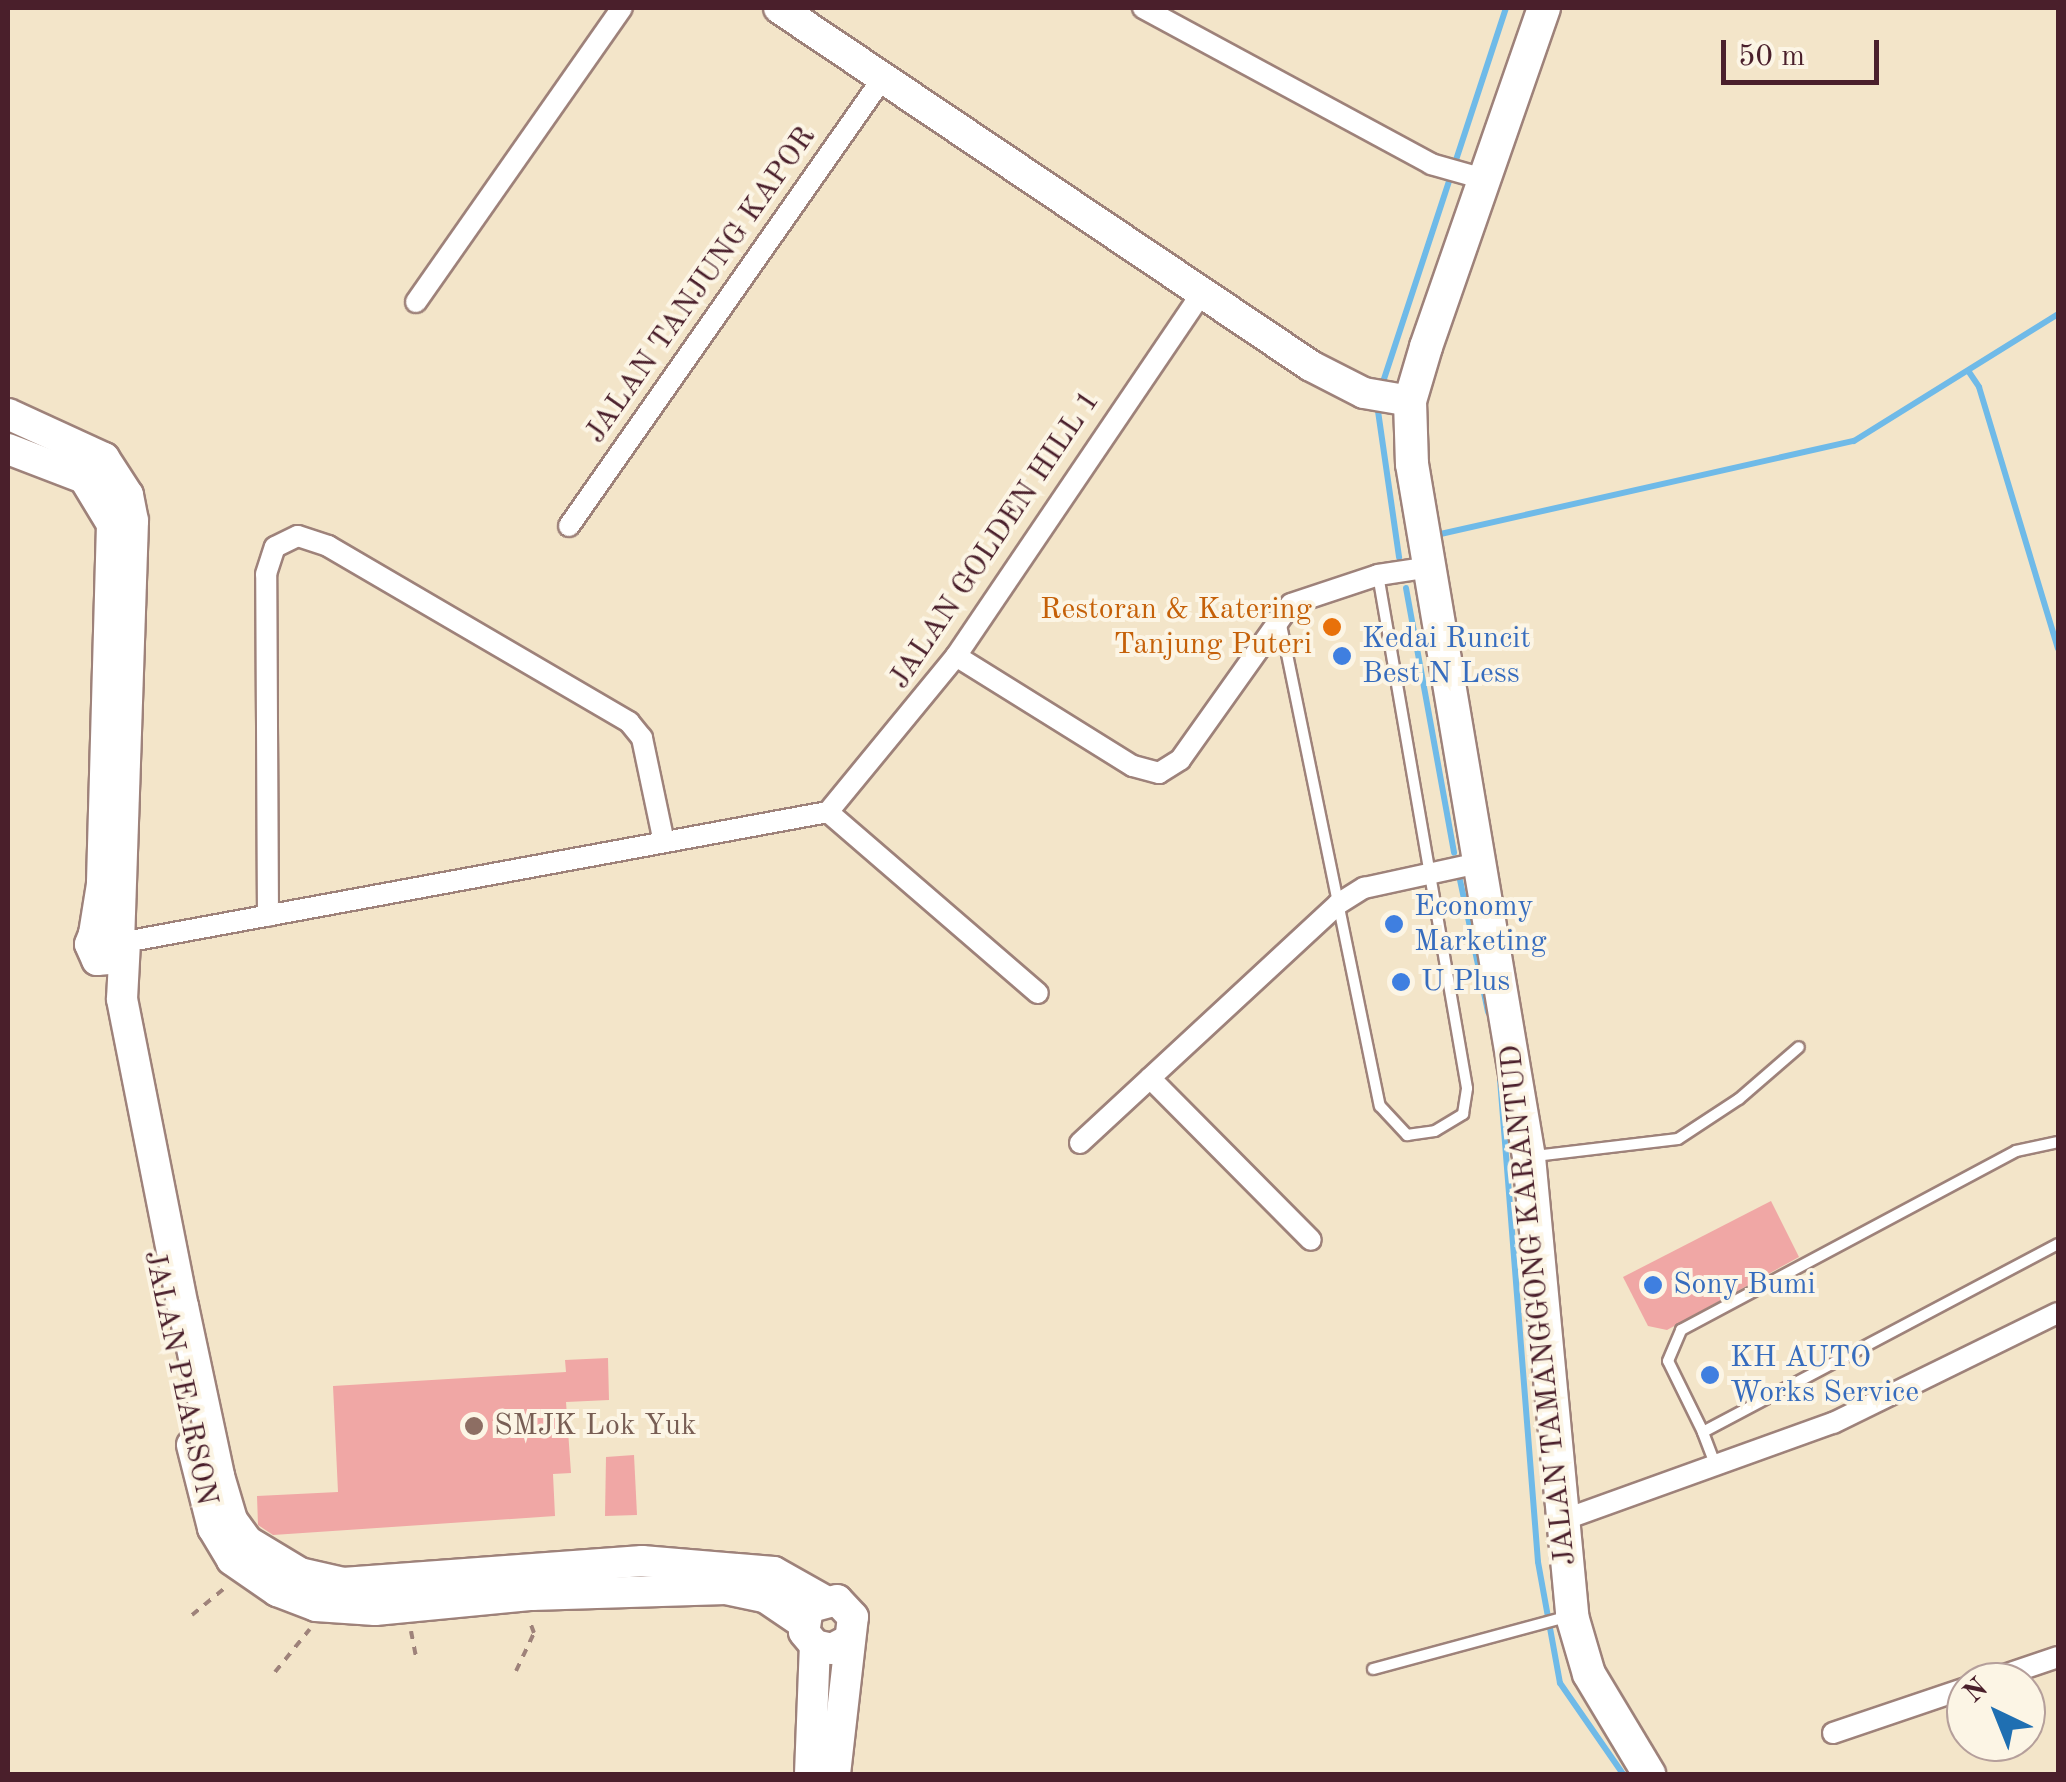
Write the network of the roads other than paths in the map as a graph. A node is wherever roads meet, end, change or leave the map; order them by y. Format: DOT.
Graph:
graph roads {
  1 [pos="622,8"];
  2 [pos="779,8"];
  3 [pos="1143,8"];
  4 [pos="1544,8"];
  5 [pos="882,78"];
  6 [pos="1471,176"];
  7 [pos="1201,294"];
  8 [pos="416,302"];
  9 [pos="1410,401"];
  10 [pos="8,414"];
  11 [pos="8,449"];
  12 [pos="568,526"];
  13 [pos="1431,567"];
  14 [pos="1378,575"];
  15 [pos="1280,614"];
  16 [pos="956,656"];
  17 [pos="828,812"];
  18 [pos="664,842"];
  19 [pos="1483,862"];
  20 [pos="1434,872"];
  21 [pos="1338,904"];
  22 [pos="268,916"];
  23 [pos="111,946"];
  24 [pos="1038,993"];
  25 [pos="1799,1047"];
  26 [pos="1150,1078"];
  27 [pos="1080,1142"];
  28 [pos="2058,1142"];
  29 [pos="1530,1157"];
  30 [pos="1311,1240"];
  31 [pos="2058,1246"];
  32 [pos="2058,1312"];
  33 [pos="1703,1432"];
  34 [pos="1717,1470"];
  35 [pos="1563,1520"];
  36 [pos="1556,1619"];
  37 [pos="813,1623"];
  38 [pos="847,1641"];
  39 [pos="1372,1669"];
  40 [pos="1946,1695"];
  41 [pos="1833,1733"];
  42 [pos="810,1774"];
  43 [pos="835,1774"];
  44 [pos="1648,1774"];
  1 -- 8 [label="street"];
  2 -- 5 [label="main road"];
  3 -- 6 [label="street"];
  4 -- 6 [label="main road, JALAN TAMANGGONG KARANTUD"];
  5 -- 7 [label="main road"];
  5 -- 12 [label="street, JALAN TANJUNG KAPOR"];
  6 -- 9 [label="main road, JALAN TAMANGGONG KARANTUD"];
  7 -- 9 [label="main road"];
  7 -- 16 [label="street, JALAN GOLDEN HILL 1"];
  9 -- 13 [label="main road, JALAN TAMANGGONG KARANTUD"];
  10 -- 23 [label="main road, JALAN PEARSON"];
  11 -- 23 [label="main road, JALAN PEARSON"];
  13 -- 14 [label="street"];
  13 -- 19 [label="main road, JALAN TAMANGGONG KARANTUD"];
  14 -- 15 [label="street"];
  14 -- 20 [label="lane"];
  15 -- 16 [label="street"];
  15 -- 21 [label="lane"];
  16 -- 17 [label="street, JALAN GOLDEN HILL 1"];
  17 -- 18 [label="street"];
  17 -- 24 [label="street"];
  18 -- 22 [label="street"];
  18 -- 22 [label="street"];
  19 -- 20 [label="street"];
  19 -- 29 [label="main road, JALAN TAMANGGONG KARANTUD"];
  20 -- 21 [label="street"];
  20 -- 21 [label="lane"];
  21 -- 26 [label="street"];
  22 -- 23 [label="street"];
  23 -- 37 [label="main road, JALAN PEARSON"];
  23 -- 37 [label="main road, JALAN PEARSON"];
  25 -- 29 [label="lane"];
  26 -- 27 [label="street"];
  26 -- 30 [label="street"];
  28 -- 33 [label="lane"];
  29 -- 35 [label="main road, JALAN TAMANGGONG KARANTUD"];
  31 -- 33 [label="lane"];
  32 -- 34 [label="street"];
  33 -- 34 [label="lane"];
  34 -- 35 [label="street"];
  35 -- 36 [label="main road, JALAN TAMANGGONG KARANTUD"];
  36 -- 39 [label="lane"];
  36 -- 44 [label="main road, JALAN TAMANGGONG KARANTUD"];
  37 -- 38 [label="main road"];
  37 -- 38 [label="main road"];
  37 -- 42 [label="main road"];
  38 -- 43 [label="main road"];
  40 -- 41 [label="street"];
}
